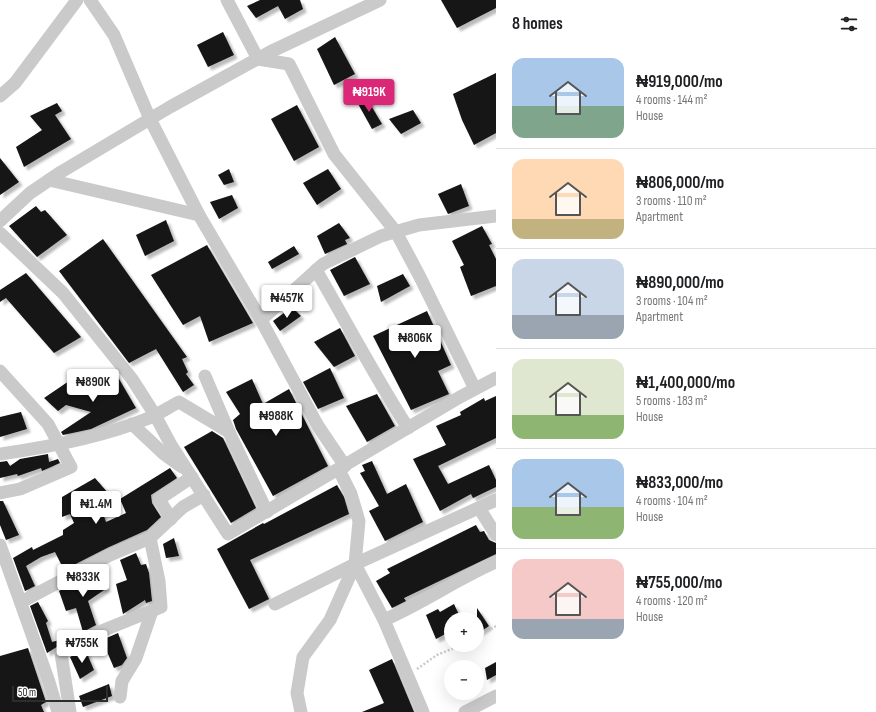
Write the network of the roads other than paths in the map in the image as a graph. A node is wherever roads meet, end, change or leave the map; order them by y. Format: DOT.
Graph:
graph roads {
  1 [pos="77,0"];
  2 [pos="90,0"];
  3 [pos="228,0"];
  4 [pos="380,0"];
  5 [pos="258,59"];
  6 [pos="0,96"];
  7 [pos="150,119"];
  8 [pos="49,180"];
  9 [pos="199,215"];
  10 [pos="496,216"];
  11 [pos="0,221"];
  12 [pos="396,232"];
  13 [pos="0,233"];
  14 [pos="316,270"];
  15 [pos="261,320"];
  16 [pos="0,371"];
  17 [pos="205,376"];
  18 [pos="496,378"];
  19 [pos="475,389"];
  20 [pos="155,415"];
  21 [pos="132,424"];
  22 [pos="408,428"];
  23 [pos="229,432"];
  24 [pos="58,444"];
  25 [pos="0,454"];
  26 [pos="342,468"];
  27 [pos="190,474"];
  28 [pos="0,493"];
  29 [pos="204,495"];
  30 [pos="496,500"];
  31 [pos="479,508"];
  32 [pos="267,512"];
  33 [pos="171,519"];
  34 [pos="496,534"];
  35 [pos="150,538"];
  36 [pos="0,545"];
  37 [pos="496,562"];
  38 [pos="355,564"];
  39 [pos="21,602"];
  40 [pos="275,604"];
  41 [pos="152,611"];
  42 [pos="384,620"];
  43 [pos="496,696"];
  44 [pos="120,697"];
  45 [pos="58,712"];
  46 [pos="70,712"];
  47 [pos="301,712"];
  48 [pos="423,712"];
  49 [pos="465,712"];
  1 -- 6 [label="street"];
  2 -- 7 [label="street"];
  3 -- 5 [label="street"];
  4 -- 5 [label="street"];
  5 -- 7 [label="street"];
  5 -- 12 [label="street"];
  7 -- 8 [label="street"];
  7 -- 9 [label="street"];
  8 -- 9 [label="street"];
  8 -- 11 [label="street"];
  9 -- 15 [label="street"];
  10 -- 12 [label="street"];
  12 -- 14 [label="street"];
  12 -- 19 [label="street"];
  13 -- 20 [label="street"];
  14 -- 15 [label="street"];
  14 -- 22 [label="street"];
  15 -- 26 [label="street"];
  16 -- 24 [label="street"];
  17 -- 23 [label="street"];
  18 -- 19 [label="street"];
  19 -- 22 [label="street"];
  20 -- 21 [label="street"];
  20 -- 23 [label="street"];
  20 -- 27 [label="street"];
  21 -- 24 [label="street"];
  21 -- 27 [label="street"];
  22 -- 26 [label="street"];
  23 -- 32 [label="street"];
  24 -- 25 [label="street"];
  24 -- 28 [label="street"];
  26 -- 32 [label="street"];
  26 -- 38 [label="street"];
  27 -- 29 [label="street"];
  27 -- 33 [label="street"];
  29 -- 32 [label="street"];
  29 -- 33 [label="street"];
  30 -- 31 [label="street"];
  31 -- 34 [label="street"];
  31 -- 38 [label="street"];
  33 -- 35 [label="street"];
  35 -- 39 [label="street"];
  35 -- 41 [label="street"];
  36 -- 39 [label="street"];
  37 -- 42 [label="street"];
  38 -- 40 [label="street"];
  38 -- 42 [label="street"];
  38 -- 47 [label="street"];
  39 -- 45 [label="street"];
  41 -- 44 [label="street"];
  41 -- 46 [label="street"];
  42 -- 48 [label="street"];
  43 -- 49 [label="street"];
}
